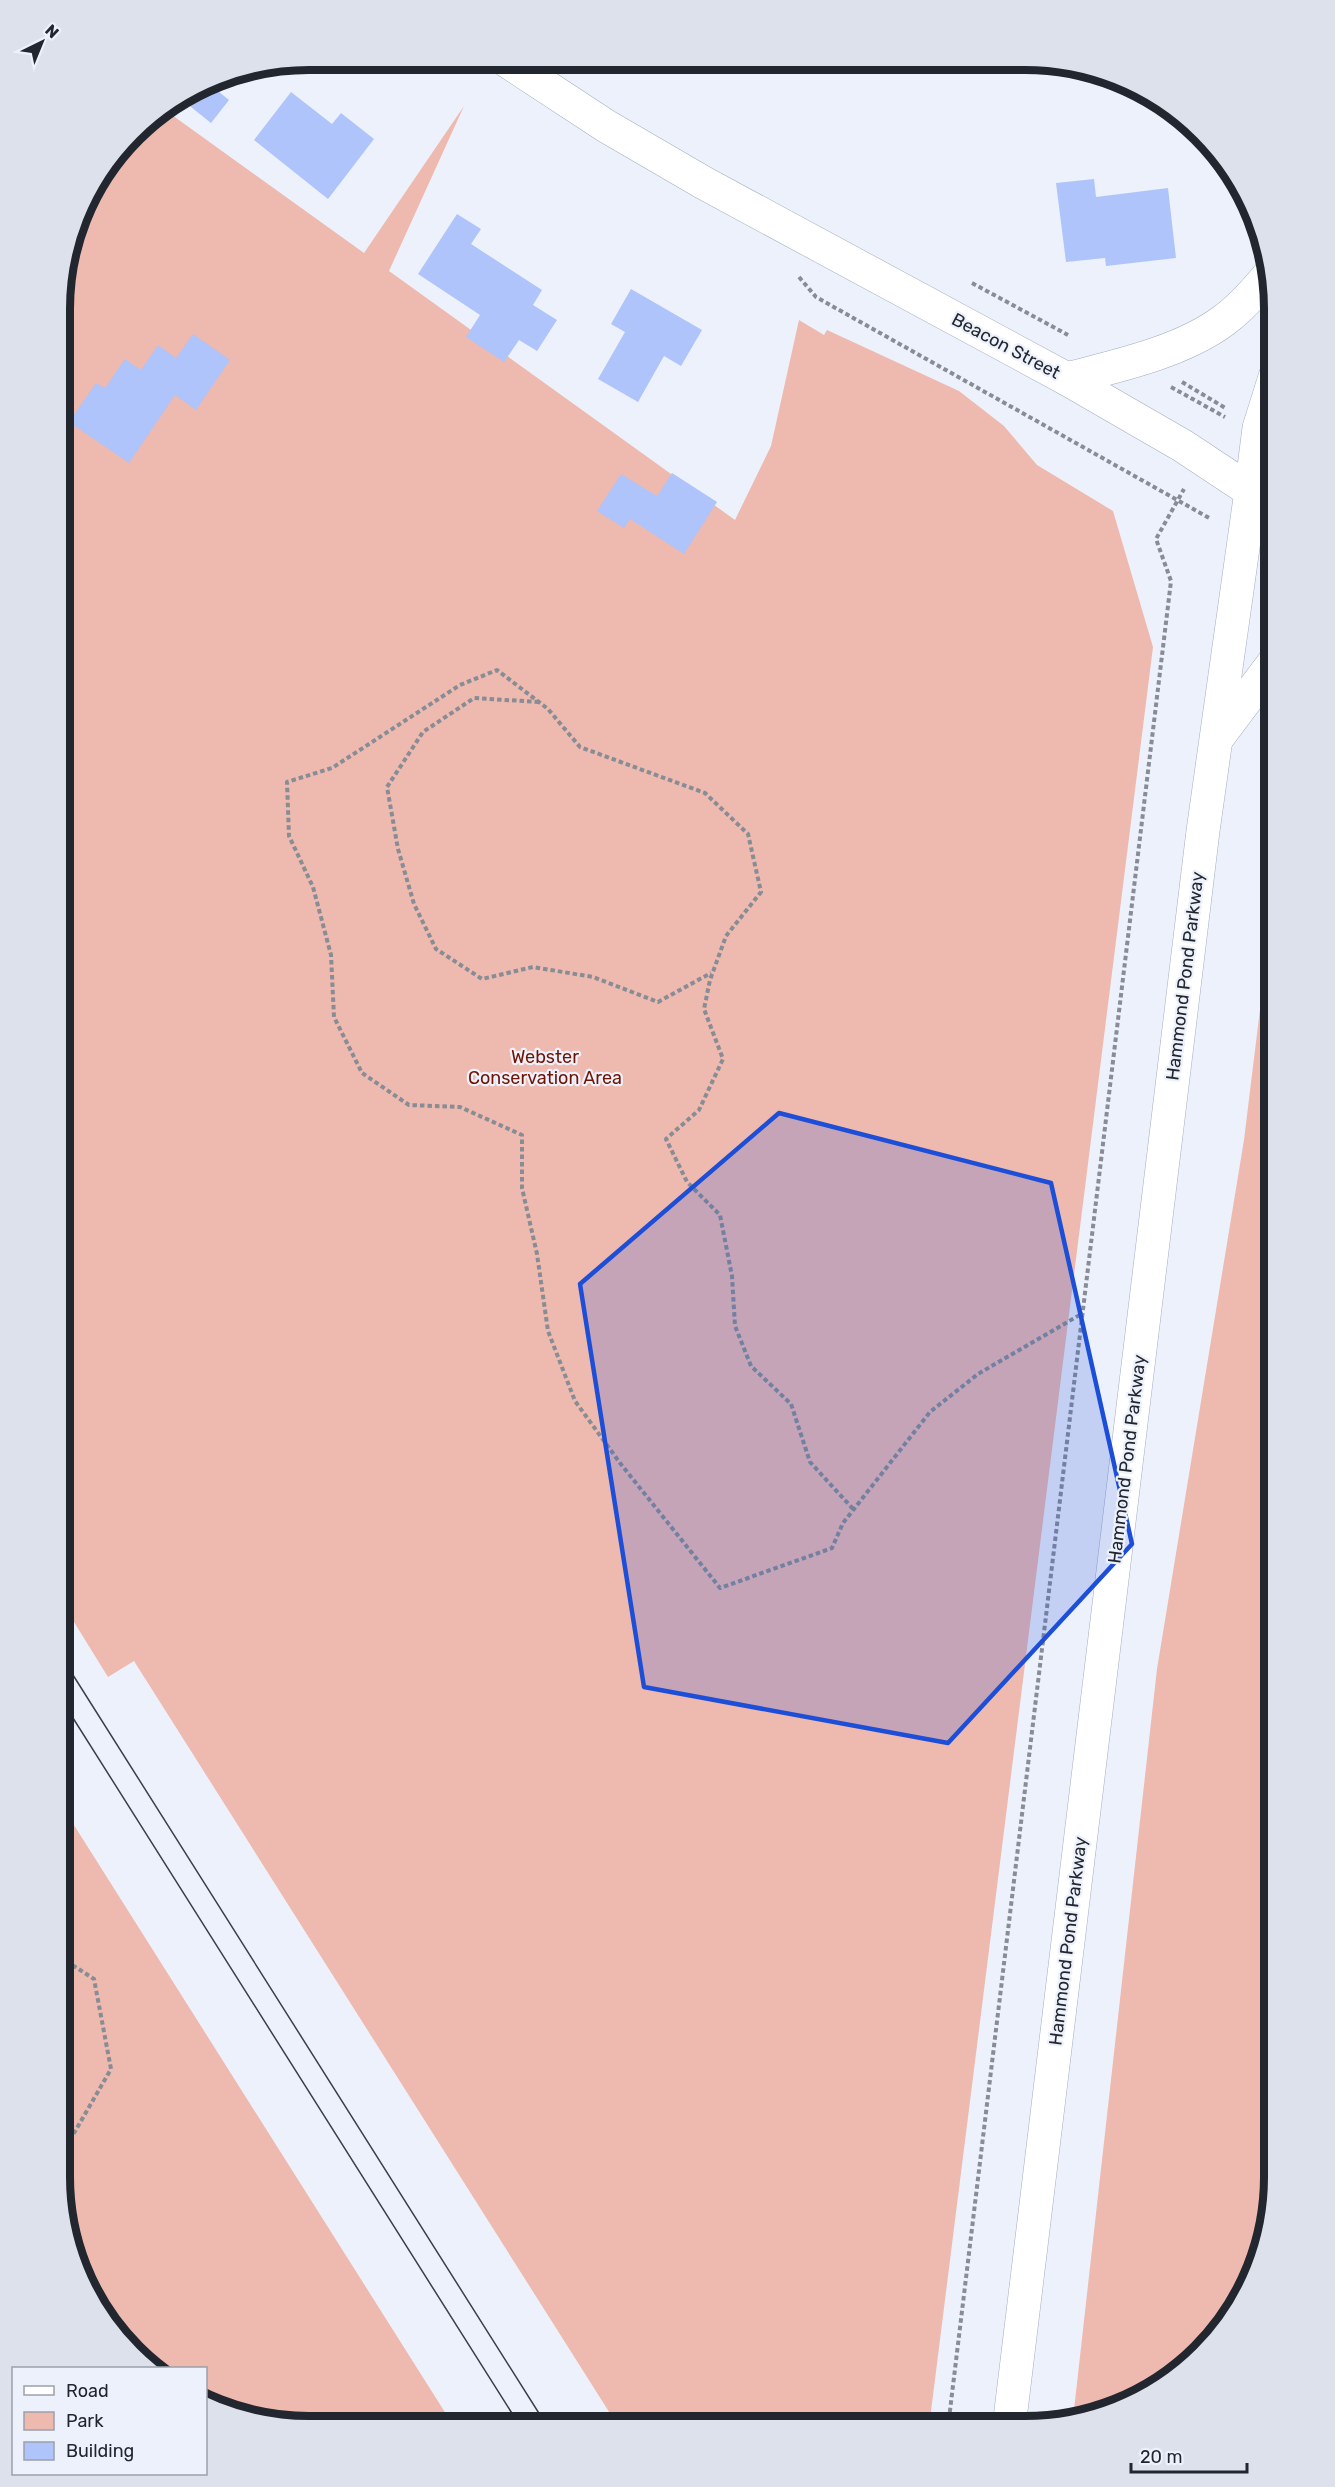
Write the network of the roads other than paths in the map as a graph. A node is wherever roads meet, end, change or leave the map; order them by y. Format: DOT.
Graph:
graph roads {
  1 [pos="521,70"];
  2 [pos="1262,282"];
  3 [pos="1067,380"];
  4 [pos="1264,412"];
  5 [pos="1263,499"];
  6 [pos="1264,676"];
  7 [pos="1215,741"];
  8 [pos="1010,2416"];
  1 -- 3 [label="main road, Beacon Street"];
  2 -- 3 [label="main road"];
  3 -- 5 [label="main road, Beacon Street"];
  4 -- 5 [label="main road, Hammond Pond Parkway"];
  5 -- 7 [label="main road, Hammond Pond Parkway"];
  6 -- 7 [label="main road"];
  7 -- 8 [label="main road, Hammond Pond Parkway"];
}
